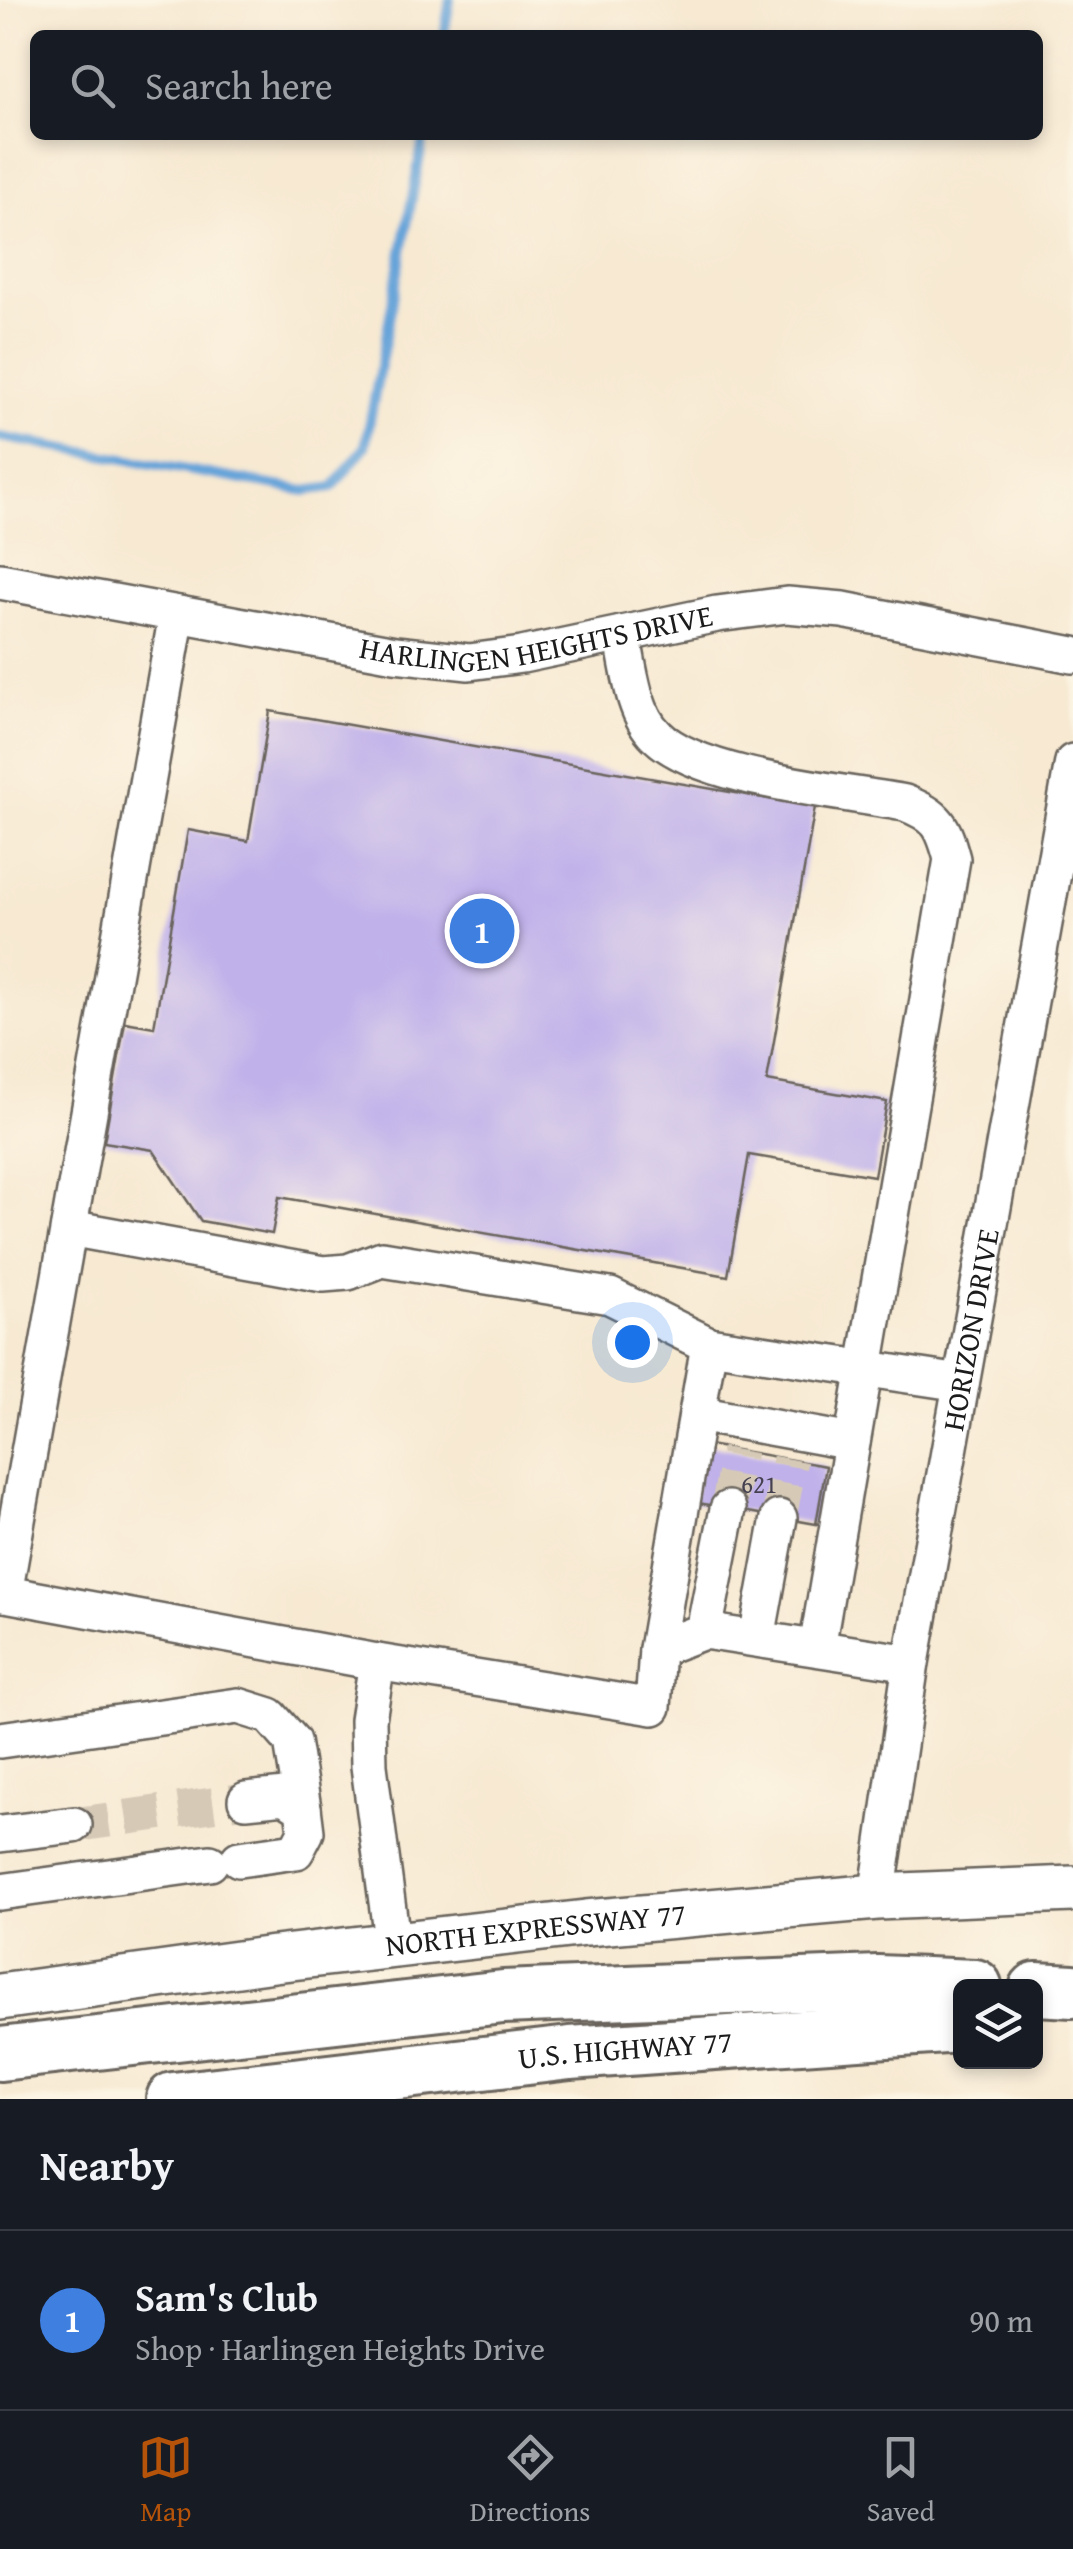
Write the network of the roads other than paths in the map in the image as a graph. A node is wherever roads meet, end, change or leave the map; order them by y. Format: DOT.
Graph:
graph roads {
  1 [pos="0,582"];
  2 [pos="177,614"];
  3 [pos="622,634"];
  4 [pos="1073,655"];
  5 [pos="1073,762"];
  6 [pos="69,1228"];
  7 [pos="708,1346"];
  8 [pos="864,1368"];
  9 [pos="961,1383"];
  10 [pos="696,1414"];
  11 [pos="852,1442"];
  12 [pos="728,1508"];
  13 [pos="780,1518"];
  14 [pos="2,1593"];
  15 [pos="704,1631"];
  16 [pos="757,1638"];
  17 [pos="817,1648"];
  18 [pos="657,1649"];
  19 [pos="377,1662"];
  20 [pos="911,1663"];
  21 [pos="0,1740"];
  22 [pos="246,1800"];
  23 [pos="303,1808"];
  24 [pos="74,1825"];
  25 [pos="0,1834"];
  26 [pos="1073,1889"];
  27 [pos="0,1892"];
  28 [pos="876,1896"];
  29 [pos="393,1947"];
  30 [pos="953,1985"];
  31 [pos="1043,1990"];
  32 [pos="1073,1991"];
  33 [pos="0,1997"];
  34 [pos="1073,2020"];
  35 [pos="1043,2022"];
  36 [pos="953,2026"];
  37 [pos="0,2054"];
  38 [pos="172,2099"];
  1 -- 2 [label="street, HARLINGEN HEIGHTS DRIVE"];
  2 -- 3 [label="street, HARLINGEN HEIGHTS DRIVE"];
  2 -- 6 [label="street"];
  3 -- 4 [label="street, HARLINGEN HEIGHTS DRIVE"];
  3 -- 8 [label="street"];
  5 -- 9 [label="street, HORIZON DRIVE"];
  6 -- 7 [label="street"];
  6 -- 14 [label="street"];
  7 -- 8 [label="street"];
  7 -- 10 [label="street"];
  8 -- 9 [label="street"];
  8 -- 11 [label="street"];
  9 -- 20 [label="street, HORIZON DRIVE"];
  10 -- 11 [label="street"];
  10 -- 18 [label="street"];
  11 -- 17 [label="street"];
  12 -- 15 [label="street"];
  13 -- 16 [label="street"];
  14 -- 19 [label="street"];
  15 -- 16 [label="street"];
  15 -- 18 [label="street"];
  16 -- 17 [label="street"];
  17 -- 20 [label="street"];
  18 -- 19 [label="street"];
  19 -- 29 [label="street"];
  20 -- 28 [label="street, HORIZON DRIVE"];
  21 -- 23 [label="street"];
  22 -- 23 [label="street"];
  23 -- 27 [label="street"];
  24 -- 25 [label="street"];
  26 -- 28 [label="main road, NORTH EXPRESSWAY 77"];
  28 -- 29 [label="main road, NORTH EXPRESSWAY 77"];
  29 -- 33 [label="main road, NORTH EXPRESSWAY 77"];
  30 -- 37 [label="highway"];
  31 -- 32 [label="highway"];
  34 -- 35 [label="highway"];
  36 -- 38 [label="highway, U.S. HIGHWAY 77"];
}
